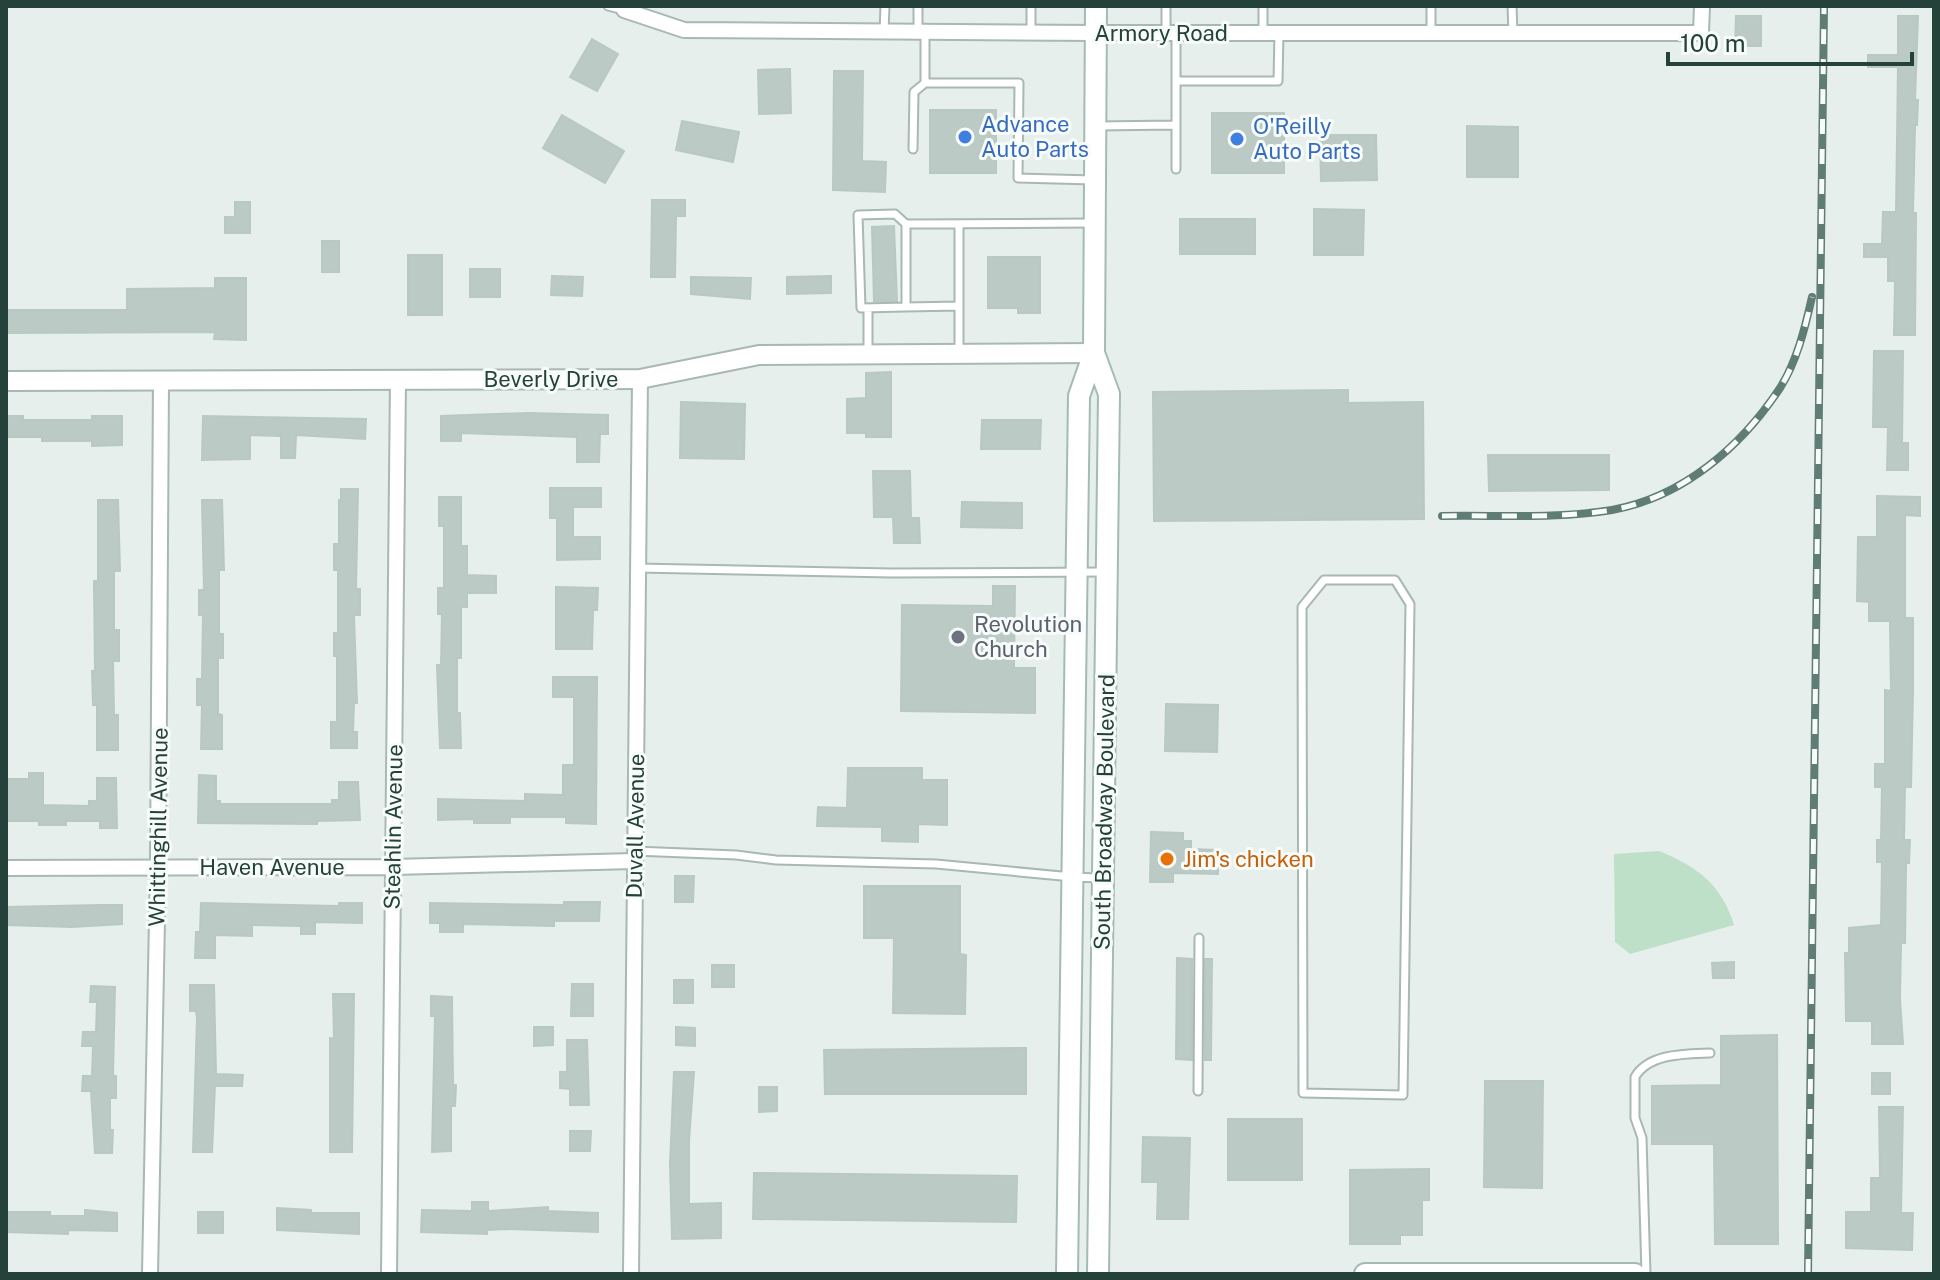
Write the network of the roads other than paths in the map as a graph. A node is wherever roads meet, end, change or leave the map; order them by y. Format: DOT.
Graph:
graph roads {
  1 [pos="608,6"];
  2 [pos="885,6"];
  3 [pos="918,6"];
  4 [pos="1031,6"];
  5 [pos="1096,6"];
  6 [pos="1166,6"];
  7 [pos="1263,6"];
  8 [pos="1431,6"];
  9 [pos="1512,6"];
  10 [pos="1702,6"];
  11 [pos="624,10"];
  12 [pos="884,32"];
  13 [pos="922,32"];
  14 [pos="1031,33"];
  15 [pos="1096,33"];
  16 [pos="1171,33"];
  17 [pos="1263,33"];
  18 [pos="1279,33"];
  19 [pos="1431,33"];
  20 [pos="1513,33"];
  21 [pos="1176,81"];
  22 [pos="925,83"];
  23 [pos="1176,125"];
  24 [pos="1095,126"];
  25 [pos="913,149"];
  26 [pos="1176,169"];
  27 [pos="1095,180"];
  28 [pos="1095,223"];
  29 [pos="906,224"];
  30 [pos="959,224"];
  31 [pos="959,306"];
  32 [pos="906,307"];
  33 [pos="868,308"];
  34 [pos="1094,353"];
  35 [pos="868,354"];
  36 [pos="959,354"];
  37 [pos="398,379"];
  38 [pos="640,379"];
  39 [pos="161,380"];
  40 [pos="6,381"];
  41 [pos="637,568"];
  42 [pos="1077,571"];
  43 [pos="1107,572"];
  44 [pos="1410,604"];
  45 [pos="634,856"];
  46 [pos="393,867"];
  47 [pos="6,868"];
  48 [pos="158,868"];
  49 [pos="1072,877"];
  50 [pos="1103,878"];
  51 [pos="1199,938"];
  52 [pos="1710,1053"];
  53 [pos="1198,1091"];
  54 [pos="150,1274"];
  55 [pos="389,1274"];
  56 [pos="631,1274"];
  57 [pos="1067,1274"];
  58 [pos="1098,1274"];
  59 [pos="1365,1274"];
  60 [pos="1635,1274"];
  61 [pos="1646,1274"];
  1 -- 11 [label="lane"];
  2 -- 12 [label="lane"];
  3 -- 13 [label="lane"];
  4 -- 14 [label="lane"];
  5 -- 15 [label="main road, South Broadway Boulevard"];
  6 -- 16 [label="lane"];
  7 -- 17 [label="lane"];
  8 -- 19 [label="lane"];
  9 -- 20 [label="lane"];
  10 -- 20 [label="street, Armory Road"];
  11 -- 12 [label="street, Armory Road"];
  12 -- 13 [label="street, Armory Road"];
  13 -- 14 [label="street, Armory Road"];
  13 -- 22 [label="lane"];
  14 -- 15 [label="street, Armory Road"];
  15 -- 16 [label="street, Armory Road"];
  15 -- 24 [label="main road, South Broadway Boulevard"];
  16 -- 17 [label="street, Armory Road"];
  16 -- 21 [label="lane"];
  17 -- 18 [label="street, Armory Road"];
  18 -- 19 [label="street, Armory Road"];
  18 -- 21 [label="lane"];
  19 -- 20 [label="street, Armory Road"];
  21 -- 23 [label="lane"];
  22 -- 25 [label="lane"];
  22 -- 27 [label="lane"];
  23 -- 24 [label="lane"];
  23 -- 26 [label="lane"];
  24 -- 27 [label="main road, South Broadway Boulevard"];
  27 -- 28 [label="main road, South Broadway Boulevard"];
  28 -- 30 [label="lane"];
  28 -- 34 [label="main road, South Broadway Boulevard"];
  29 -- 30 [label="lane"];
  29 -- 32 [label="lane"];
  29 -- 33 [label="lane"];
  30 -- 31 [label="lane"];
  31 -- 32 [label="lane"];
  31 -- 36 [label="lane"];
  32 -- 33 [label="lane"];
  33 -- 35 [label="lane"];
  34 -- 36 [label="street, Beverly Drive"];
  34 -- 42 [label="main road, South Broadway Boulevard"];
  34 -- 43 [label="main road, South Broadway Boulevard"];
  35 -- 36 [label="street, Beverly Drive"];
  35 -- 38 [label="street, Beverly Drive"];
  37 -- 38 [label="street, Beverly Drive"];
  37 -- 39 [label="street, Beverly Drive"];
  37 -- 46 [label="street, Steahlin Avenue"];
  38 -- 41 [label="street, Duvall Avenue"];
  39 -- 40 [label="street, Beverly Drive"];
  39 -- 48 [label="street, Whittinghill Avenue"];
  41 -- 42 [label="lane"];
  41 -- 45 [label="street, Duvall Avenue"];
  42 -- 43 [label="lane"];
  42 -- 49 [label="main road, South Broadway Boulevard"];
  43 -- 50 [label="main road, South Broadway Boulevard"];
  44 -- 44 [label="lane"];
  45 -- 46 [label="street, Haven Avenue"];
  45 -- 49 [label="lane"];
  45 -- 56 [label="street, Duvall Avenue"];
  46 -- 48 [label="street, Haven Avenue"];
  46 -- 55 [label="street, Steahlin Avenue"];
  47 -- 48 [label="street, Haven Avenue"];
  48 -- 54 [label="street, Whittinghill Avenue"];
  49 -- 50 [label="lane"];
  49 -- 57 [label="main road, South Broadway Boulevard"];
  50 -- 58 [label="main road, South Broadway Boulevard"];
  51 -- 53 [label="lane"];
  52 -- 61 [label="lane"];
  59 -- 60 [label="main road"];
}
